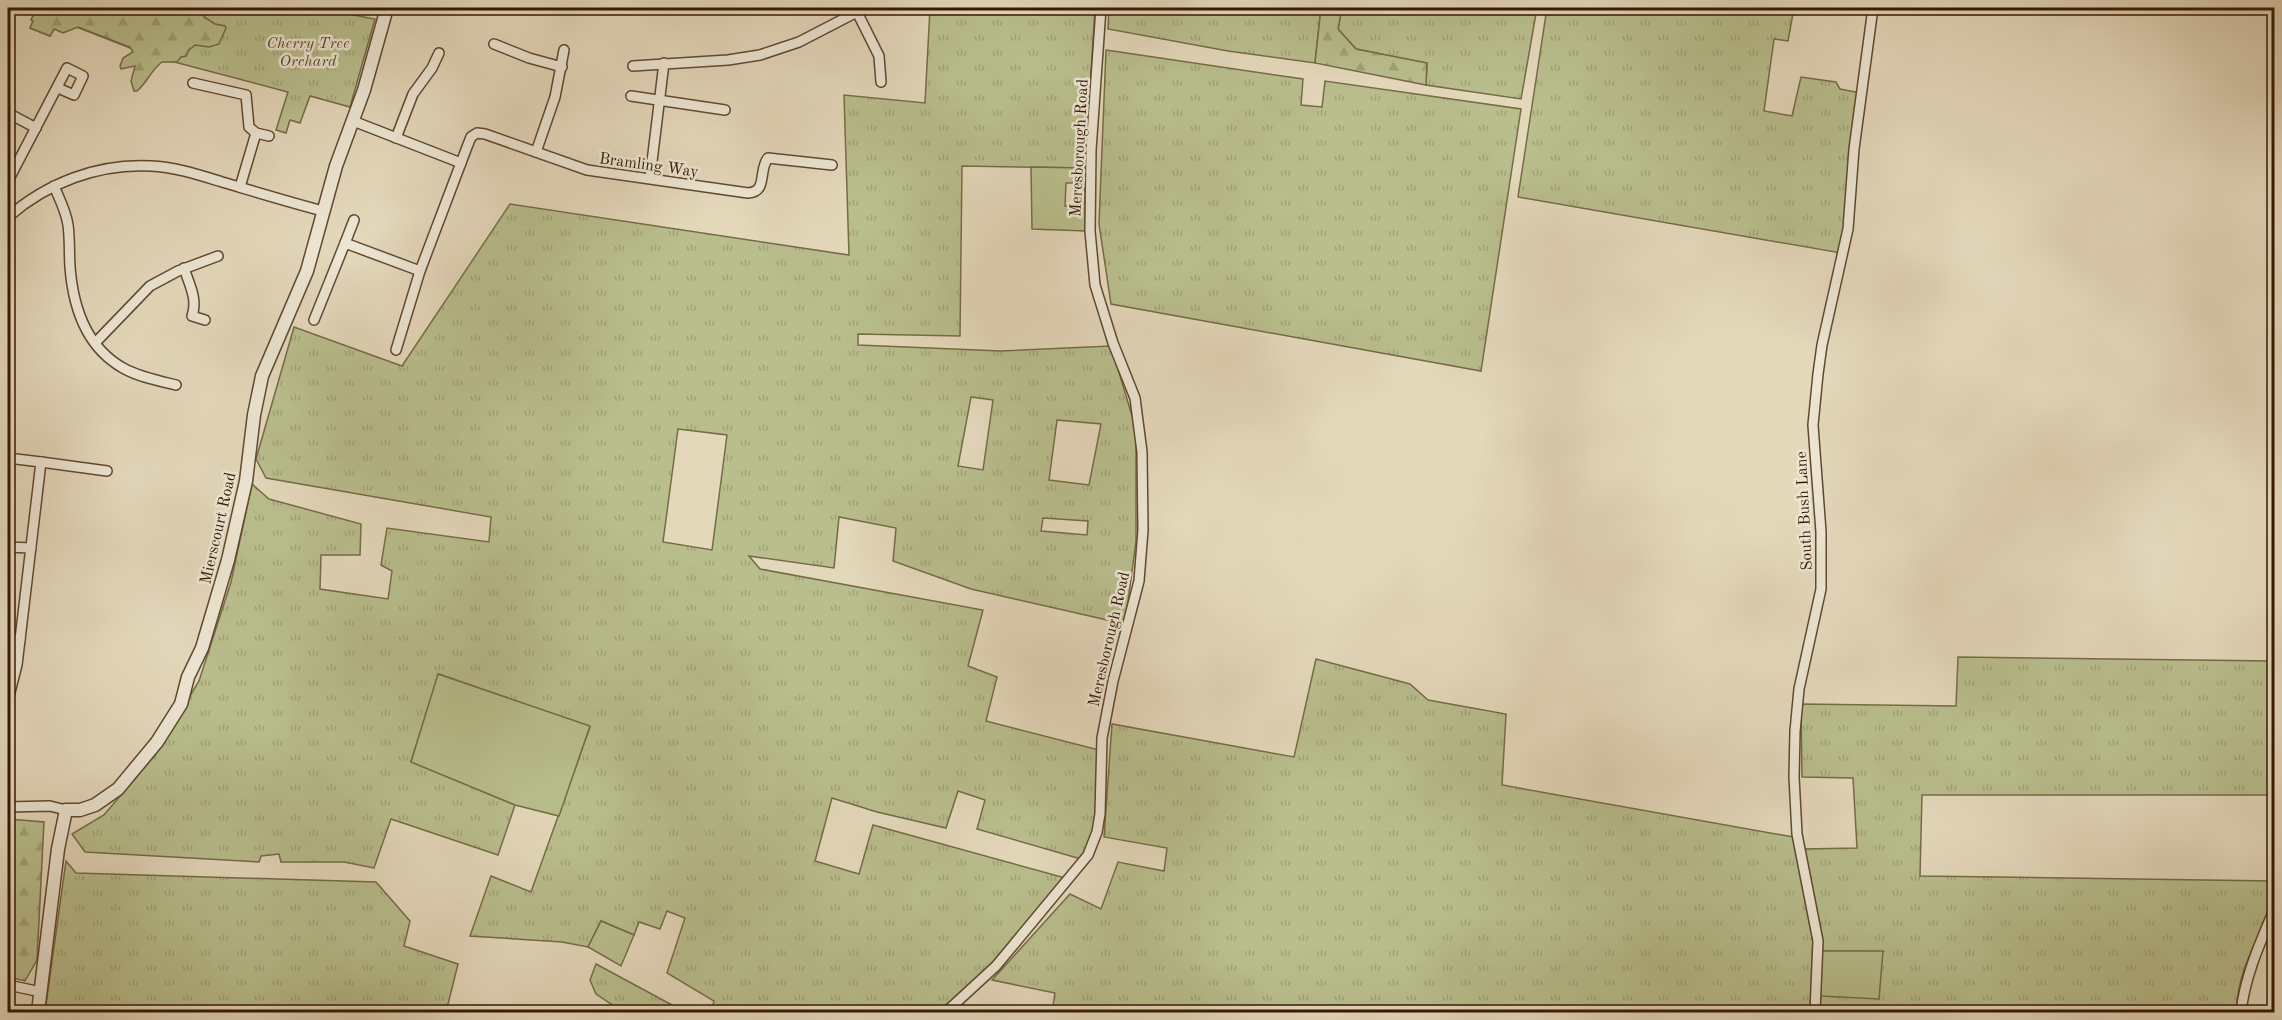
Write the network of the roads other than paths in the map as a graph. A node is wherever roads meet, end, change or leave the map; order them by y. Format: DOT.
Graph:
graph roads {
  1 [pos="387,8"];
  2 [pos="1101,8"];
  3 [pos="1873,8"];
  4 [pos="494,44"];
  5 [pos="564,50"];
  6 [pos="439,54"];
  7 [pos="664,63"];
  8 [pos="633,66"];
  9 [pos="562,68"];
  10 [pos="881,82"];
  11 [pos="193,83"];
  12 [pos="58,88"];
  13 [pos="631,96"];
  14 [pos="660,101"];
  15 [pos="724,110"];
  16 [pos="8,113"];
  17 [pos="353,121"];
  18 [pos="36,128"];
  19 [pos="256,134"];
  20 [pos="269,136"];
  21 [pos="396,138"];
  22 [pos="536,152"];
  23 [pos="461,163"];
  24 [pos="832,165"];
  25 [pos="650,178"];
  26 [pos="8,181"];
  27 [pos="54,186"];
  28 [pos="240,187"];
  29 [pos="323,211"];
  30 [pos="8,217"];
  31 [pos="354,220"];
  32 [pos="345,243"];
  33 [pos="218,255"];
  34 [pos="184,268"];
  35 [pos="420,271"];
  36 [pos="205,320"];
  37 [pos="314,320"];
  38 [pos="95,343"];
  39 [pos="396,350"];
  40 [pos="176,385"];
  41 [pos="8,458"];
  42 [pos="42,462"];
  43 [pos="107,471"];
  44 [pos="8,547"];
  45 [pos="31,548"];
  46 [pos="8,639"];
  47 [pos="20,640"];
  48 [pos="8,700"];
  49 [pos="8,807"];
  50 [pos="66,810"];
  51 [pos="2274,910"];
  52 [pos="8,985"];
  53 [pos="41,992"];
  54 [pos="38,1012"];
  55 [pos="946,1012"];
  56 [pos="1815,1012"];
  57 [pos="2241,1012"];
  1 -- 17 [label="street, Mierscourt Road"];
  2 -- 55 [label="street, Meresborough Road"];
  3 -- 56 [label="street, South Bush Lane"];
  4 -- 9 [label="street"];
  5 -- 9 [label="street"];
  6 -- 21 [label="street"];
  7 -- 8 [label="street"];
  7 -- 10 [label="street"];
  7 -- 14 [label="street"];
  9 -- 22 [label="street"];
  11 -- 19 [label="street"];
  12 -- 18 [label="street"];
  13 -- 14 [label="street"];
  14 -- 15 [label="street"];
  14 -- 25 [label="street"];
  16 -- 18 [label="street"];
  17 -- 21 [label="street"];
  17 -- 29 [label="street, Mierscourt Road"];
  18 -- 26 [label="street"];
  19 -- 20 [label="street"];
  19 -- 28 [label="street"];
  21 -- 23 [label="street"];
  22 -- 23 [label="street, Bramling Way"];
  22 -- 25 [label="street, Bramling Way"];
  23 -- 35 [label="street, Bramling Way"];
  24 -- 25 [label="street, Bramling Way"];
  27 -- 28 [label="street"];
  27 -- 30 [label="street"];
  27 -- 38 [label="street"];
  28 -- 29 [label="street"];
  29 -- 50 [label="street, Mierscourt Road"];
  31 -- 32 [label="street"];
  32 -- 35 [label="street"];
  32 -- 37 [label="street"];
  33 -- 34 [label="street"];
  34 -- 36 [label="street"];
  34 -- 38 [label="street"];
  35 -- 39 [label="street, Bramling Way"];
  38 -- 40 [label="street"];
  41 -- 42 [label="street"];
  42 -- 43 [label="street"];
  42 -- 45 [label="street"];
  44 -- 45 [label="street"];
  45 -- 47 [label="street"];
  46 -- 47 [label="street"];
  47 -- 48 [label="street"];
  49 -- 50 [label="street"];
  50 -- 53 [label="street"];
  51 -- 57 [label="street"];
  52 -- 53 [label="street"];
  53 -- 54 [label="street"];
}
